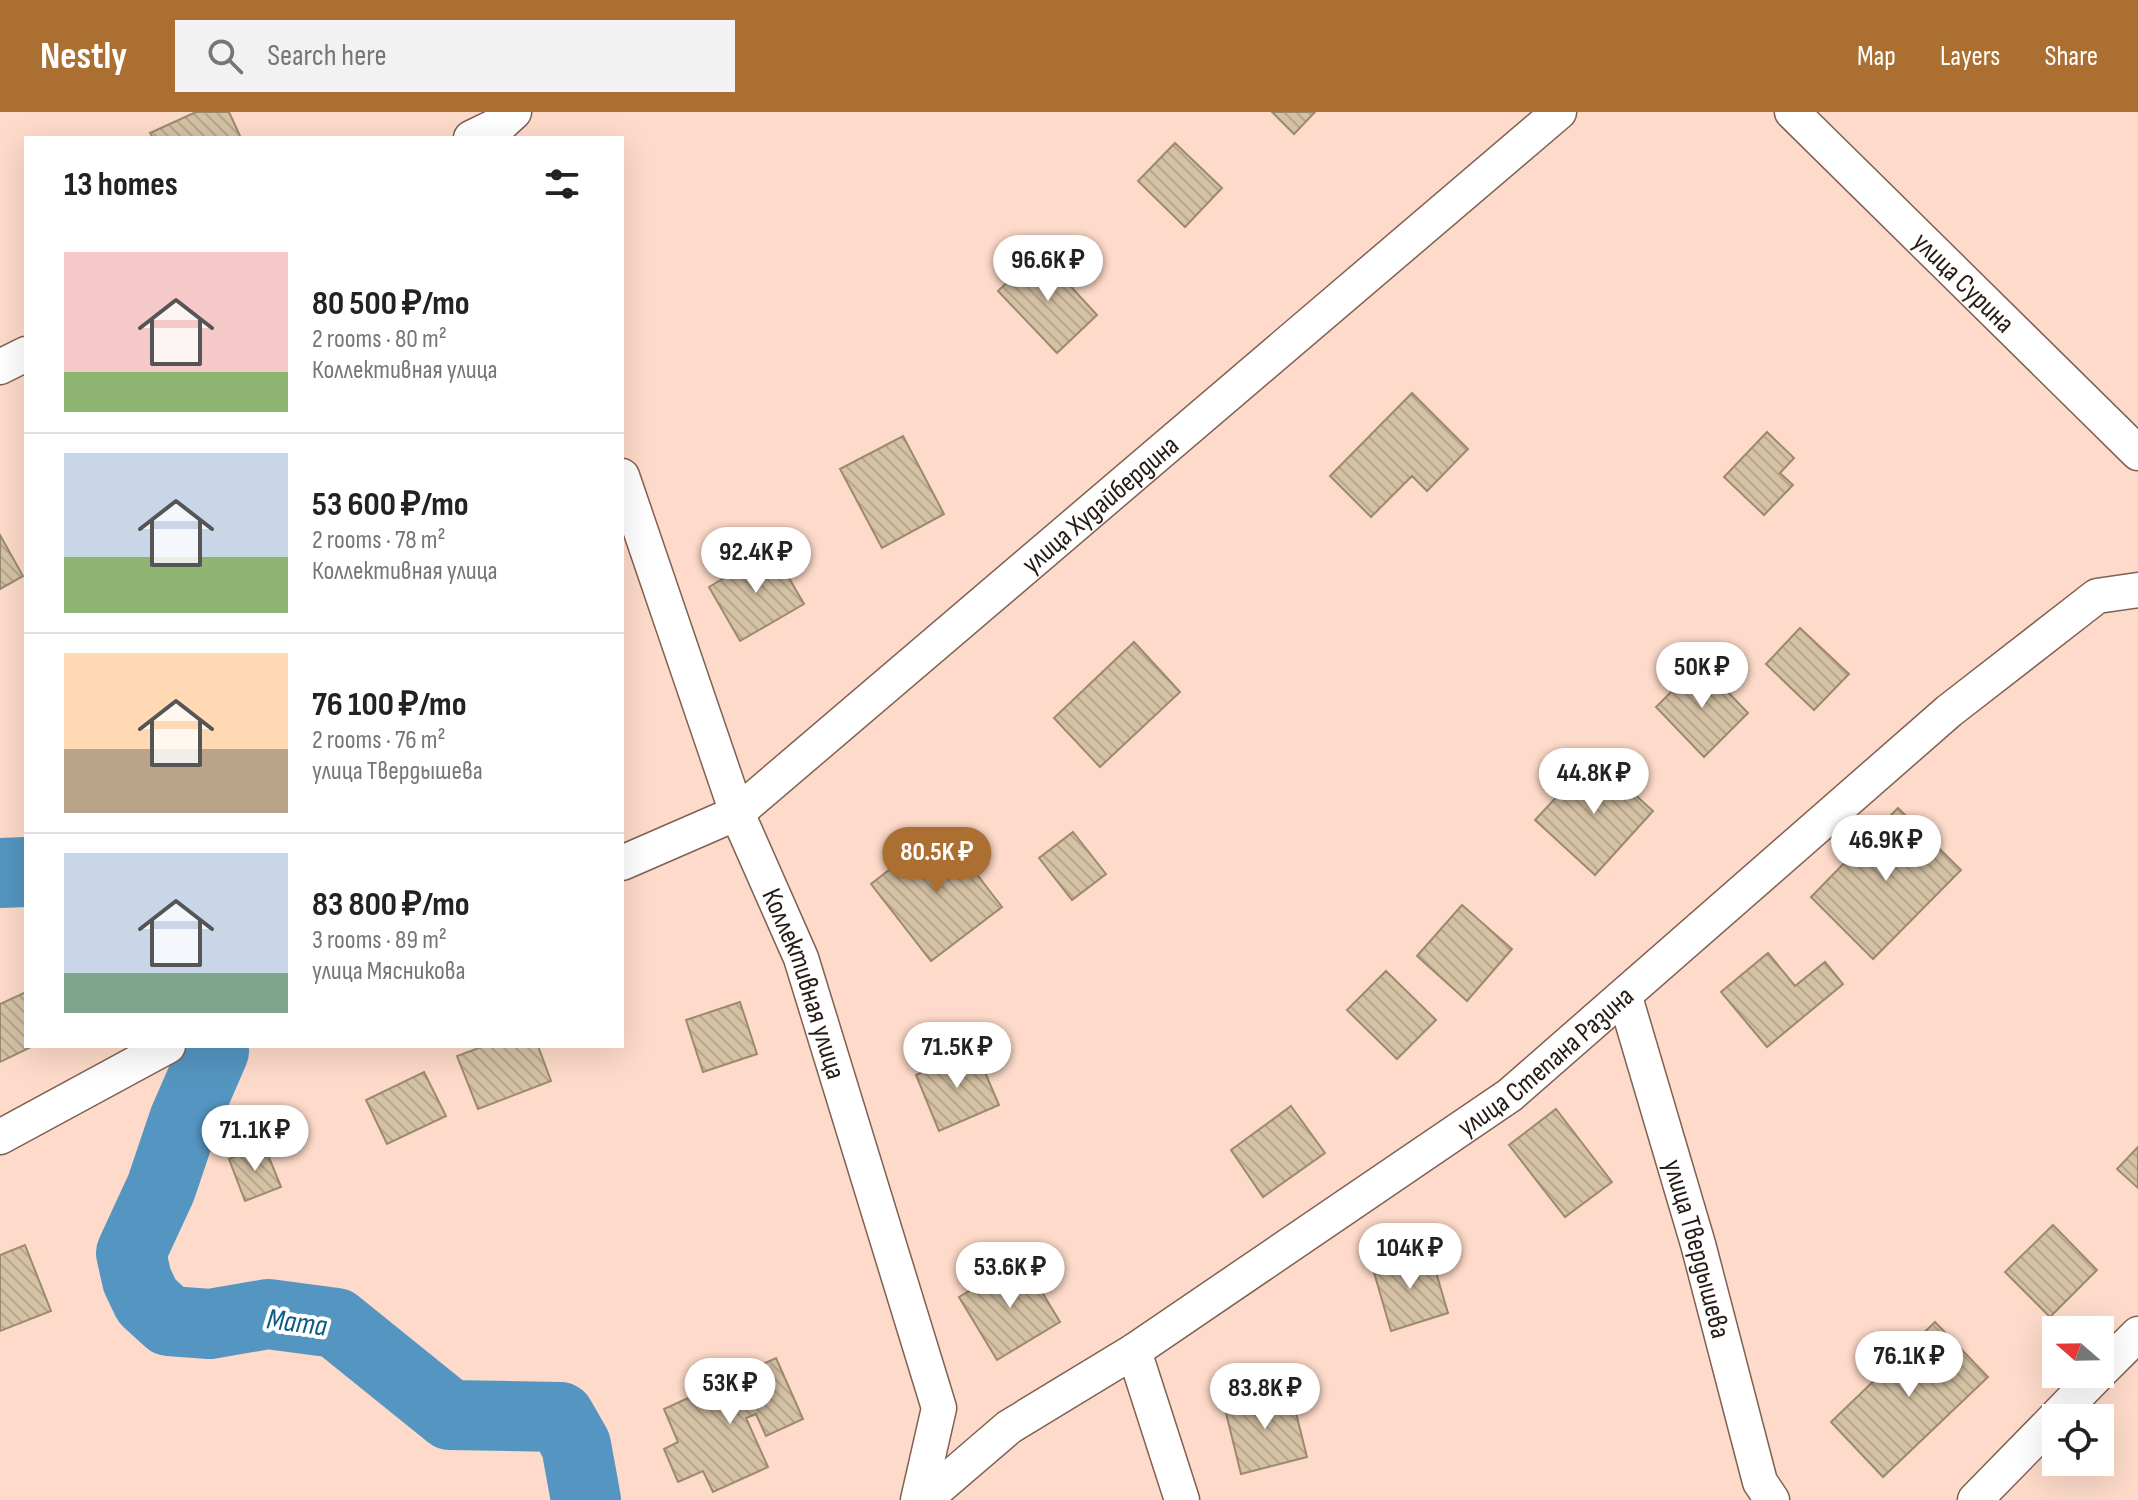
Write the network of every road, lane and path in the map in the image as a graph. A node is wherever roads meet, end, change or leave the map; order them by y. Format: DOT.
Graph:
graph roads {
  1 [pos="1559,112"];
  2 [pos="1792,112"];
  3 [pos="505,121"];
  4 [pos="475,136"];
  5 [pos="24,355"];
  6 [pos="0,367"];
  7 [pos="2138,453"];
  8 [pos="624,482"];
  9 [pos="2138,590"];
  10 [pos="737,813"];
  11 [pos="624,862"];
  12 [pos="1625,997"];
  13 [pos="164,1048"];
  14 [pos="0,1137"];
  15 [pos="2138,1334"];
  16 [pos="1134,1351"];
  17 [pos="2114,1358"];
  18 [pos="2084,1388"];
  19 [pos="921,1500"];
  20 [pos="1182,1500"];
  21 [pos="1772,1500"];
  22 [pos="1975,1500"];
  1 -- 10 [label="street, улица Худайбердина"];
  2 -- 7 [label="street, улица Сурина"];
  3 -- 4 [label="street"];
  5 -- 6 [label="street"];
  8 -- 10 [label="street, Коллективная улица"];
  9 -- 12 [label="street, улица Степана Разина"];
  10 -- 11 [label="street, улица Худайбердина"];
  10 -- 19 [label="street, Коллективная улица"];
  12 -- 16 [label="street, улица Степана Разина"];
  12 -- 21 [label="street, улица Твердышева"];
  13 -- 14 [label="street"];
  15 -- 17 [label="street"];
  16 -- 19 [label="street, улица Степана Разина"];
  16 -- 20 [label="street"];
  18 -- 22 [label="street"];
}
